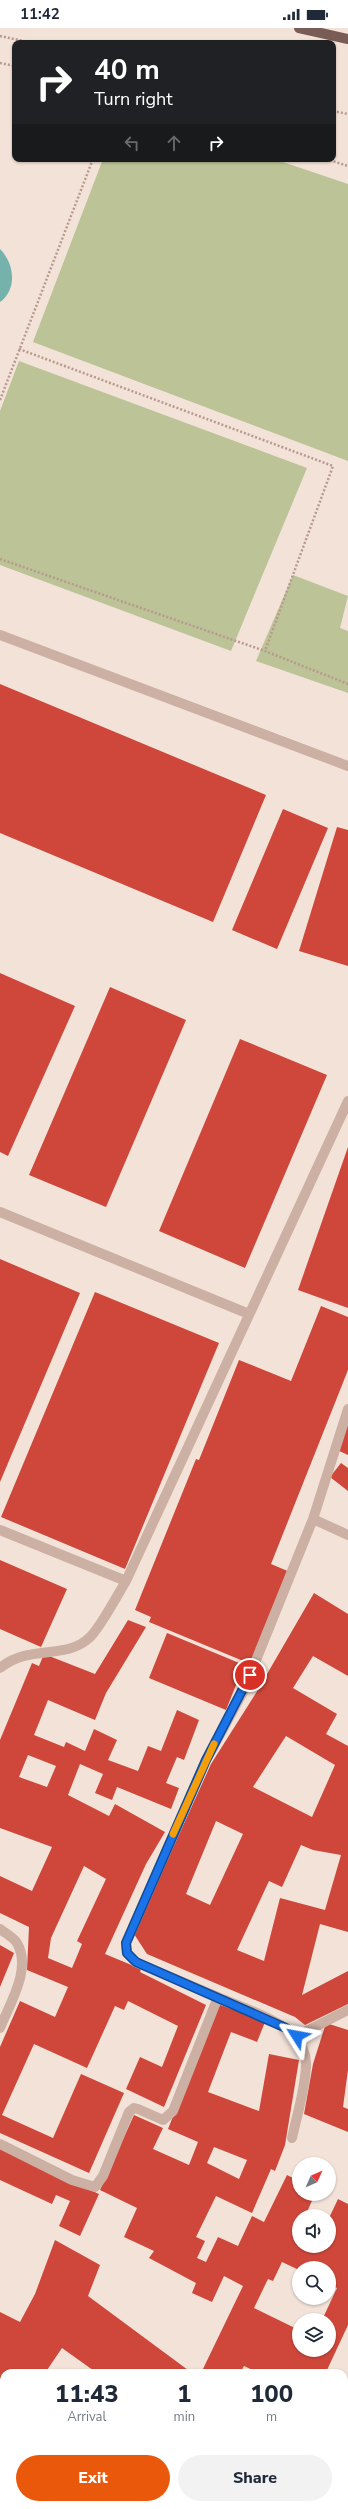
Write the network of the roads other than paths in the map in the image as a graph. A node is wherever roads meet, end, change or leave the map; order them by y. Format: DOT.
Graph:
graph roads {
  1 [pos="299,28"];
  2 [pos="348,39"];
  3 [pos="0,635"];
  4 [pos="348,766"];
  5 [pos="348,1101"];
  6 [pos="0,1212"];
  7 [pos="249,1314"];
  8 [pos="348,1409"];
  9 [pos="313,1519"];
  10 [pos="0,1530"];
  11 [pos="348,1535"];
  12 [pos="126,1581"];
  13 [pos="0,1668"];
  14 [pos="0,1929"];
  15 [pos="218,1997"];
  16 [pos="348,2010"];
  17 [pos="0,2028"];
  18 [pos="297,2036"];
  19 [pos="292,2138"];
  20 [pos="0,2144"];
  1 -- 2 [label="main road"];
  3 -- 4 [label="street"];
  5 -- 7 [label="street"];
  6 -- 7 [label="street"];
  7 -- 12 [label="street"];
  8 -- 9 [label="street"];
  9 -- 11 [label="street"];
  9 -- 15 [label="street"];
  10 -- 12 [label="street"];
  12 -- 13 [label="street"];
  14 -- 17 [label="street"];
  15 -- 18 [label="street"];
  15 -- 20 [label="street"];
  16 -- 18 [label="street"];
  18 -- 19 [label="street"];
}
